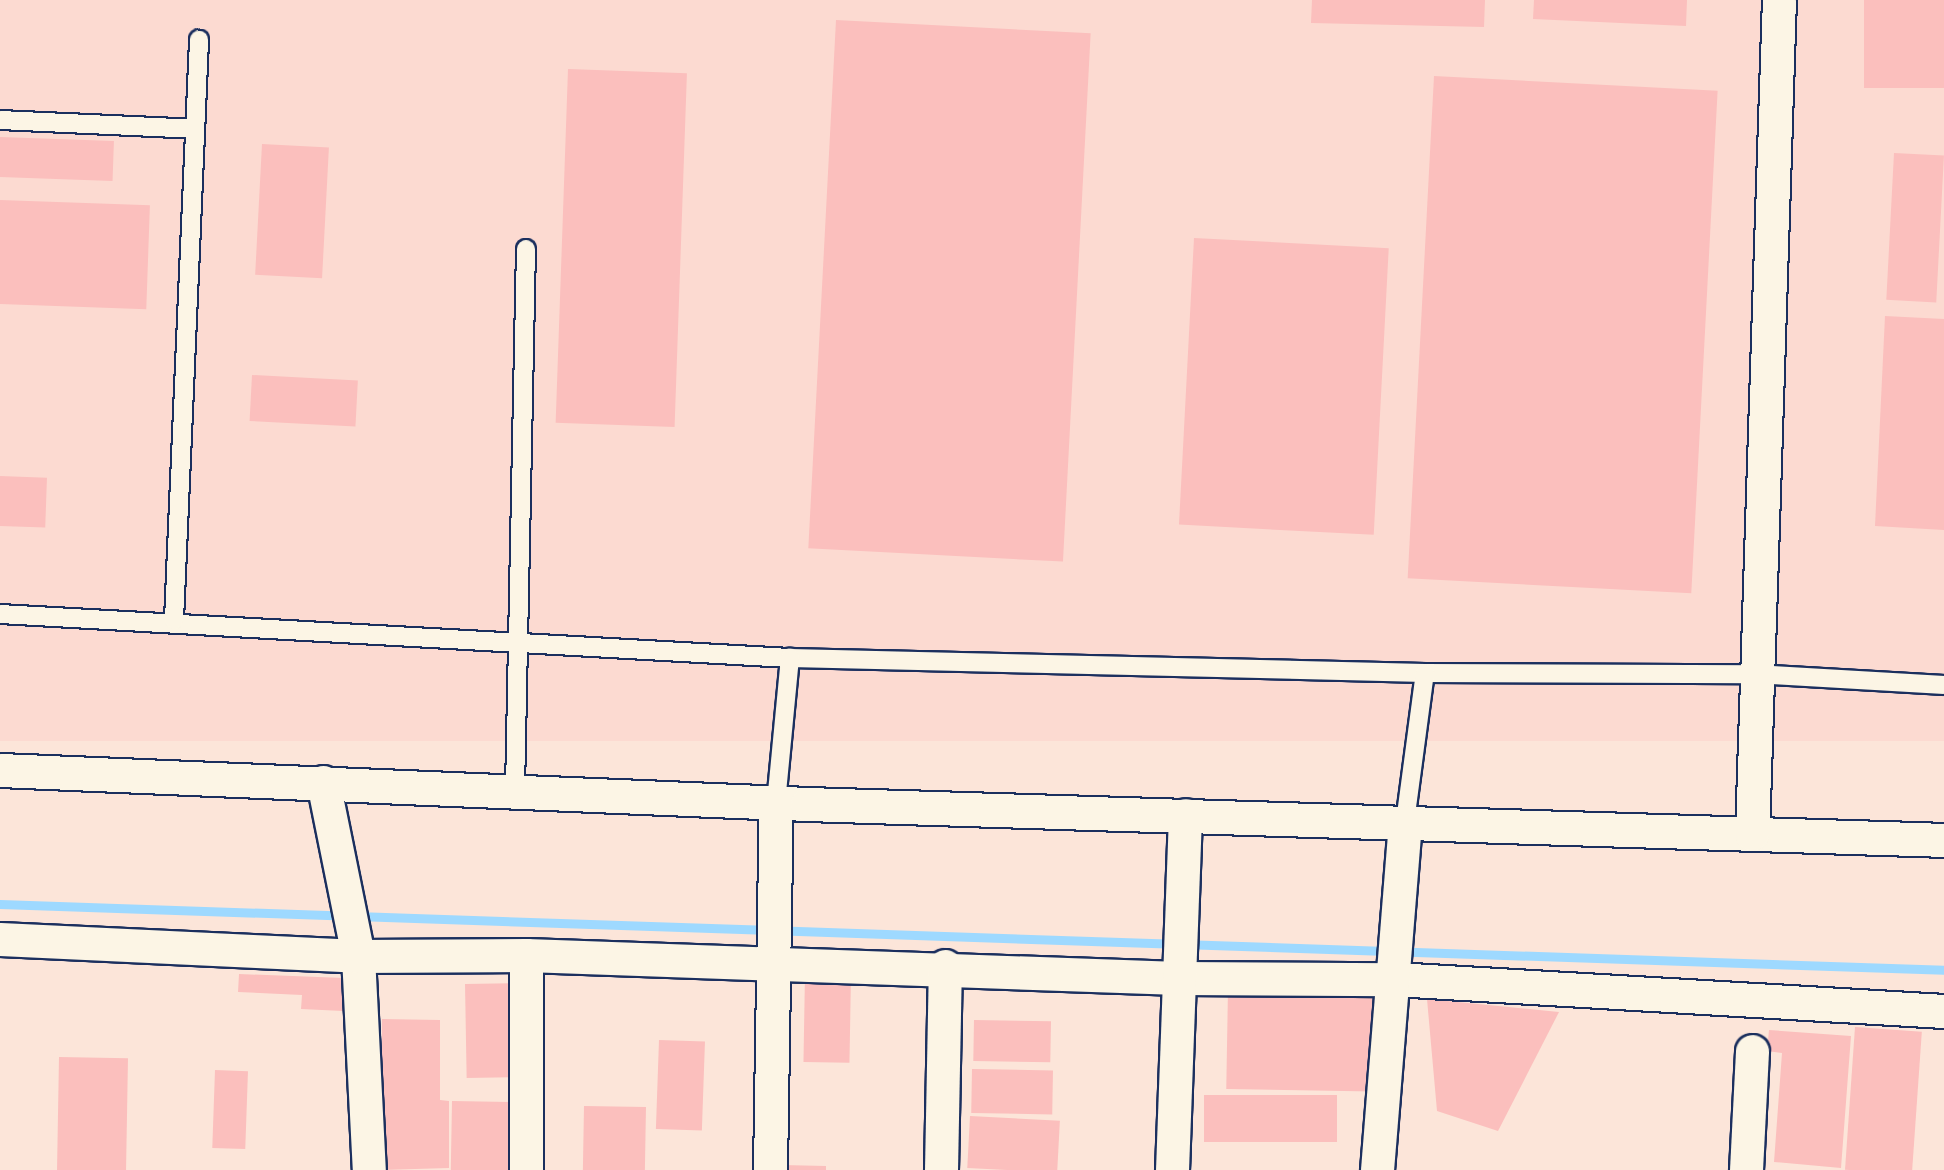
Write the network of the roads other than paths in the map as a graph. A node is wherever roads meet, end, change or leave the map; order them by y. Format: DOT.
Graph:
graph roads {
  1 [pos="1779,0"];
  2 [pos="199,40"];
  3 [pos="0,120"];
  4 [pos="195,129"];
  5 [pos="526,249"];
  6 [pos="0,614"];
  7 [pos="174,620"];
  8 [pos="514,641"];
  9 [pos="790,658"];
  10 [pos="1425,673"];
  11 [pos="1755,674"];
  12 [pos="1944,685"];
  13 [pos="0,770"];
  14 [pos="323,782"];
  15 [pos="515,790"];
  16 [pos="776,803"];
  17 [pos="1185,815"];
  18 [pos="1405,822"];
  19 [pos="1752,834"];
  20 [pos="1944,840"];
  21 [pos="0,939"];
  22 [pos="775,939"];
  23 [pos="357,944"];
  24 [pos="1180,953"];
  25 [pos="526,955"];
  26 [pos="1395,961"];
  27 [pos="945,966"];
  28 [pos="1944,1011"];
  29 [pos="1752,1051"];
  30 [pos="369,1170"];
  31 [pos="525,1170"];
  32 [pos="770,1170"];
  33 [pos="940,1170"];
  34 [pos="1172,1170"];
  35 [pos="1377,1170"];
  36 [pos="1746,1170"];
  1 -- 11 [label="street"];
  2 -- 4 [label="lane"];
  3 -- 4 [label="lane"];
  4 -- 7 [label="lane"];
  5 -- 8 [label="lane"];
  6 -- 7 [label="lane"];
  7 -- 8 [label="lane"];
  8 -- 9 [label="lane"];
  8 -- 15 [label="lane"];
  9 -- 10 [label="lane"];
  9 -- 16 [label="lane"];
  10 -- 11 [label="lane"];
  10 -- 18 [label="lane"];
  11 -- 12 [label="lane"];
  11 -- 19 [label="street"];
  13 -- 14 [label="street"];
  14 -- 15 [label="street"];
  14 -- 23 [label="street"];
  15 -- 16 [label="street"];
  16 -- 17 [label="street"];
  16 -- 22 [label="street"];
  17 -- 18 [label="street"];
  17 -- 24 [label="street"];
  18 -- 19 [label="street"];
  18 -- 26 [label="street"];
  19 -- 20 [label="street"];
  21 -- 23 [label="street"];
  22 -- 25 [label="street"];
  22 -- 27 [label="street"];
  22 -- 32 [label="street"];
  23 -- 25 [label="street"];
  23 -- 30 [label="street"];
  24 -- 26 [label="street"];
  24 -- 27 [label="street"];
  24 -- 34 [label="street"];
  25 -- 31 [label="street"];
  26 -- 28 [label="street"];
  26 -- 35 [label="street"];
  27 -- 33 [label="street"];
  29 -- 36 [label="street"];
}
